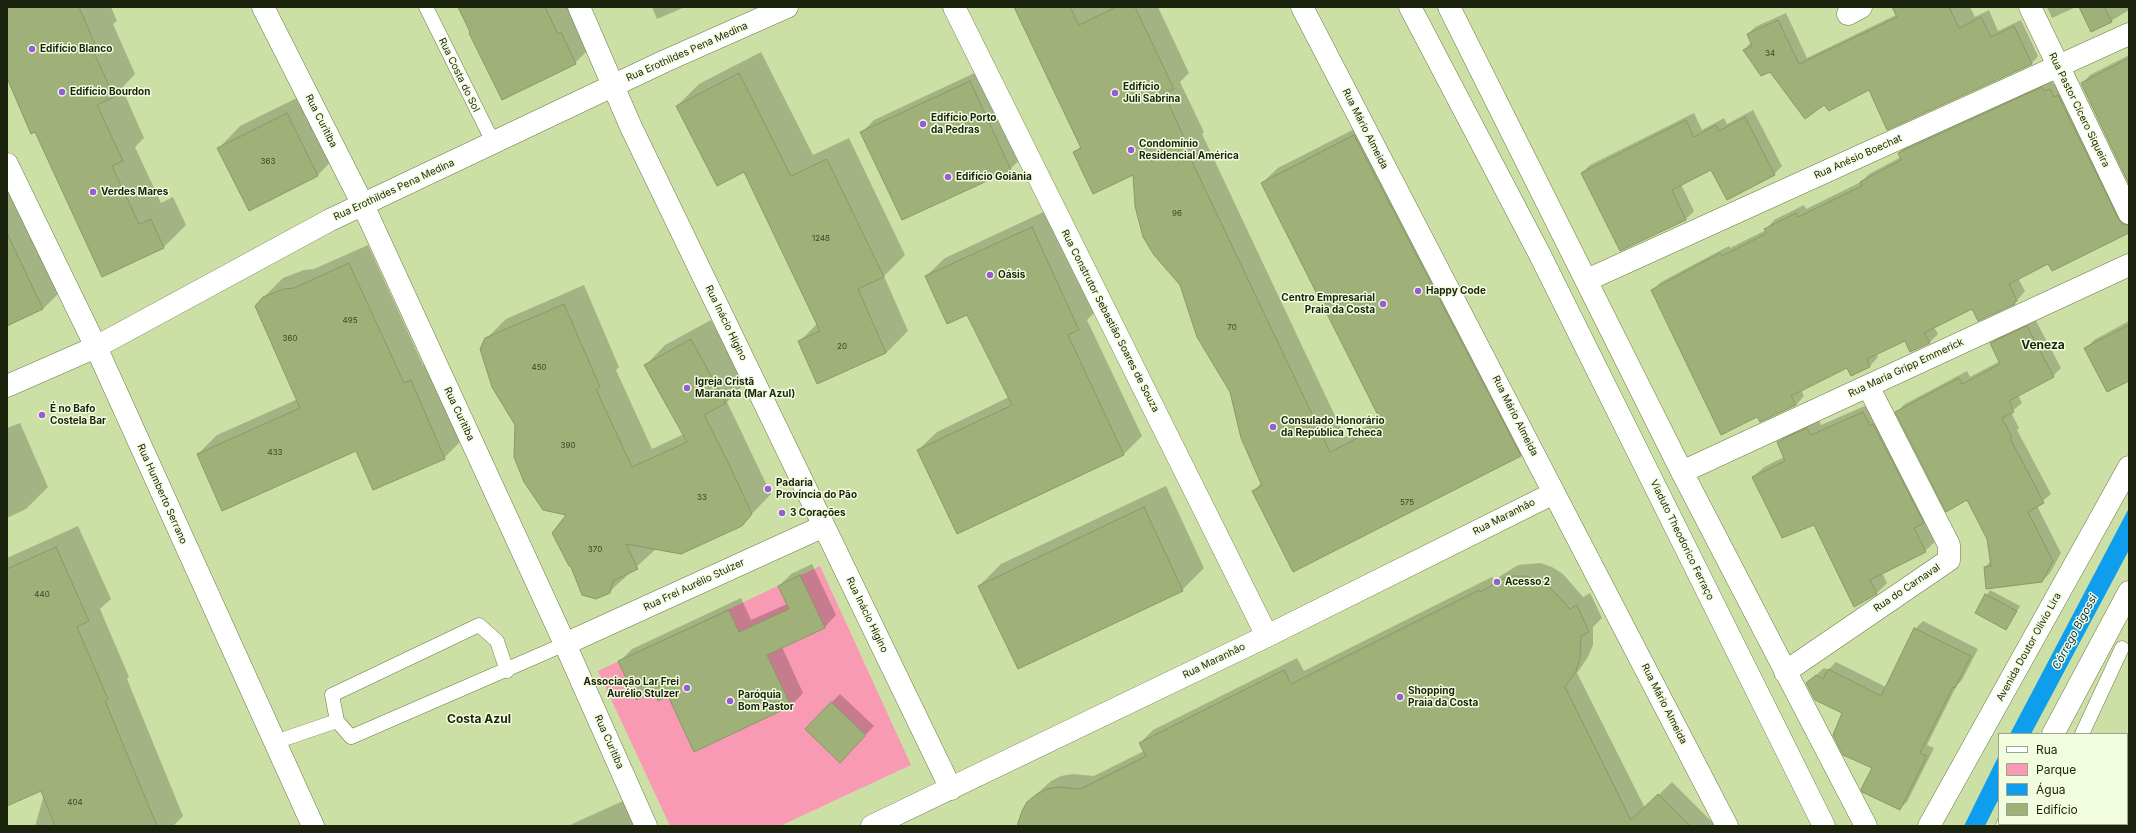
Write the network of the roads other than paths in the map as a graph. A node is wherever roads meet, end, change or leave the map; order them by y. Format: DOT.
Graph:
graph roads {
  1 [pos="263,7"];
  2 [pos="426,7"];
  3 [pos="578,7"];
  4 [pos="787,7"];
  5 [pos="954,7"];
  6 [pos="1302,7"];
  7 [pos="1410,7"];
  8 [pos="1449,7"];
  9 [pos="2030,7"];
  10 [pos="2129,34"];
  11 [pos="2057,66"];
  12 [pos="614,86"];
  13 [pos="493,142"];
  14 [pos="7,164"];
  15 [pos="363,205"];
  16 [pos="2129,213"];
  17 [pos="2129,265"];
  18 [pos="1587,280"];
  19 [pos="96,347"];
  20 [pos="7,386"];
  21 [pos="1868,386"];
  22 [pos="2129,467"];
  23 [pos="1682,472"];
  24 [pos="1554,492"];
  25 [pos="824,526"];
  26 [pos="2129,592"];
  27 [pos="1267,636"];
  28 [pos="565,644"];
  29 [pos="2122,648"];
  30 [pos="507,671"];
  31 [pos="1785,672"];
  32 [pos="337,721"];
  33 [pos="2054,733"];
  34 [pos="2082,733"];
  35 [pos="275,742"];
  36 [pos="951,789"];
  37 [pos="313,826"];
  38 [pos="646,826"];
  39 [pos="872,826"];
  40 [pos="1727,826"];
  41 [pos="1824,826"];
  42 [pos="1866,826"];
  43 [pos="1929,826"];
  1 -- 15 [label="street, Rua Curitiba"];
  2 -- 13 [label="lane, Rua Costa do Sol"];
  3 -- 12 [label="street, Rua Inácio Higino"];
  4 -- 12 [label="street, Rua Erothildes Pena Medina"];
  5 -- 27 [label="street, Rua Construtor Sebastião Soares de Souza"];
  6 -- 24 [label="street, Rua Mário Almeida"];
  7 -- 41 [label="street, Viaduto Theodorico Ferraço"];
  8 -- 18 [label="street"];
  9 -- 11 [label="street, Rua Pastor Cícero Siqueira"];
  10 -- 11 [label="street, Rua Anésio Boechat"];
  11 -- 16 [label="street, Rua Pastor Cícero Siqueira"];
  11 -- 18 [label="street, Rua Anésio Boechat"];
  12 -- 13 [label="street, Rua Erothildes Pena Medina"];
  12 -- 25 [label="street, Rua Inácio Higino"];
  13 -- 15 [label="street, Rua Erothildes Pena Medina"];
  14 -- 19 [label="street, Rua Humberto Serrano"];
  15 -- 19 [label="street, Rua Erothildes Pena Medina"];
  15 -- 28 [label="street, Rua Curitiba"];
  17 -- 21 [label="street, Rua Maria Gripp Emmerick"];
  18 -- 23 [label="street"];
  19 -- 20 [label="street, Rua Erothildes Pena Medina"];
  19 -- 35 [label="street, Rua Humberto Serrano"];
  21 -- 23 [label="street, Rua Maria Gripp Emmerick"];
  21 -- 31 [label="street, Rua do Carnaval"];
  22 -- 43 [label="street, Avenida Doutor Olívio Lira"];
  23 -- 31 [label="street"];
  24 -- 27 [label="street, Rua Maranhão"];
  24 -- 40 [label="street, Rua Mário Almeida"];
  25 -- 28 [label="street, Rua Frei Aurélio Stulzer"];
  25 -- 36 [label="street, Rua Inácio Higino"];
  26 -- 33 [label="street"];
  27 -- 36 [label="street, Rua Maranhão"];
  28 -- 30 [label="lane"];
  28 -- 38 [label="street, Rua Curitiba"];
  29 -- 34 [label="lane"];
  30 -- 32 [label="lane"];
  30 -- 32 [label="lane"];
  31 -- 42 [label="street"];
  32 -- 35 [label="lane"];
  35 -- 37 [label="street, Rua Humberto Serrano"];
  36 -- 39 [label="street, Rua Maranhão"];
}
